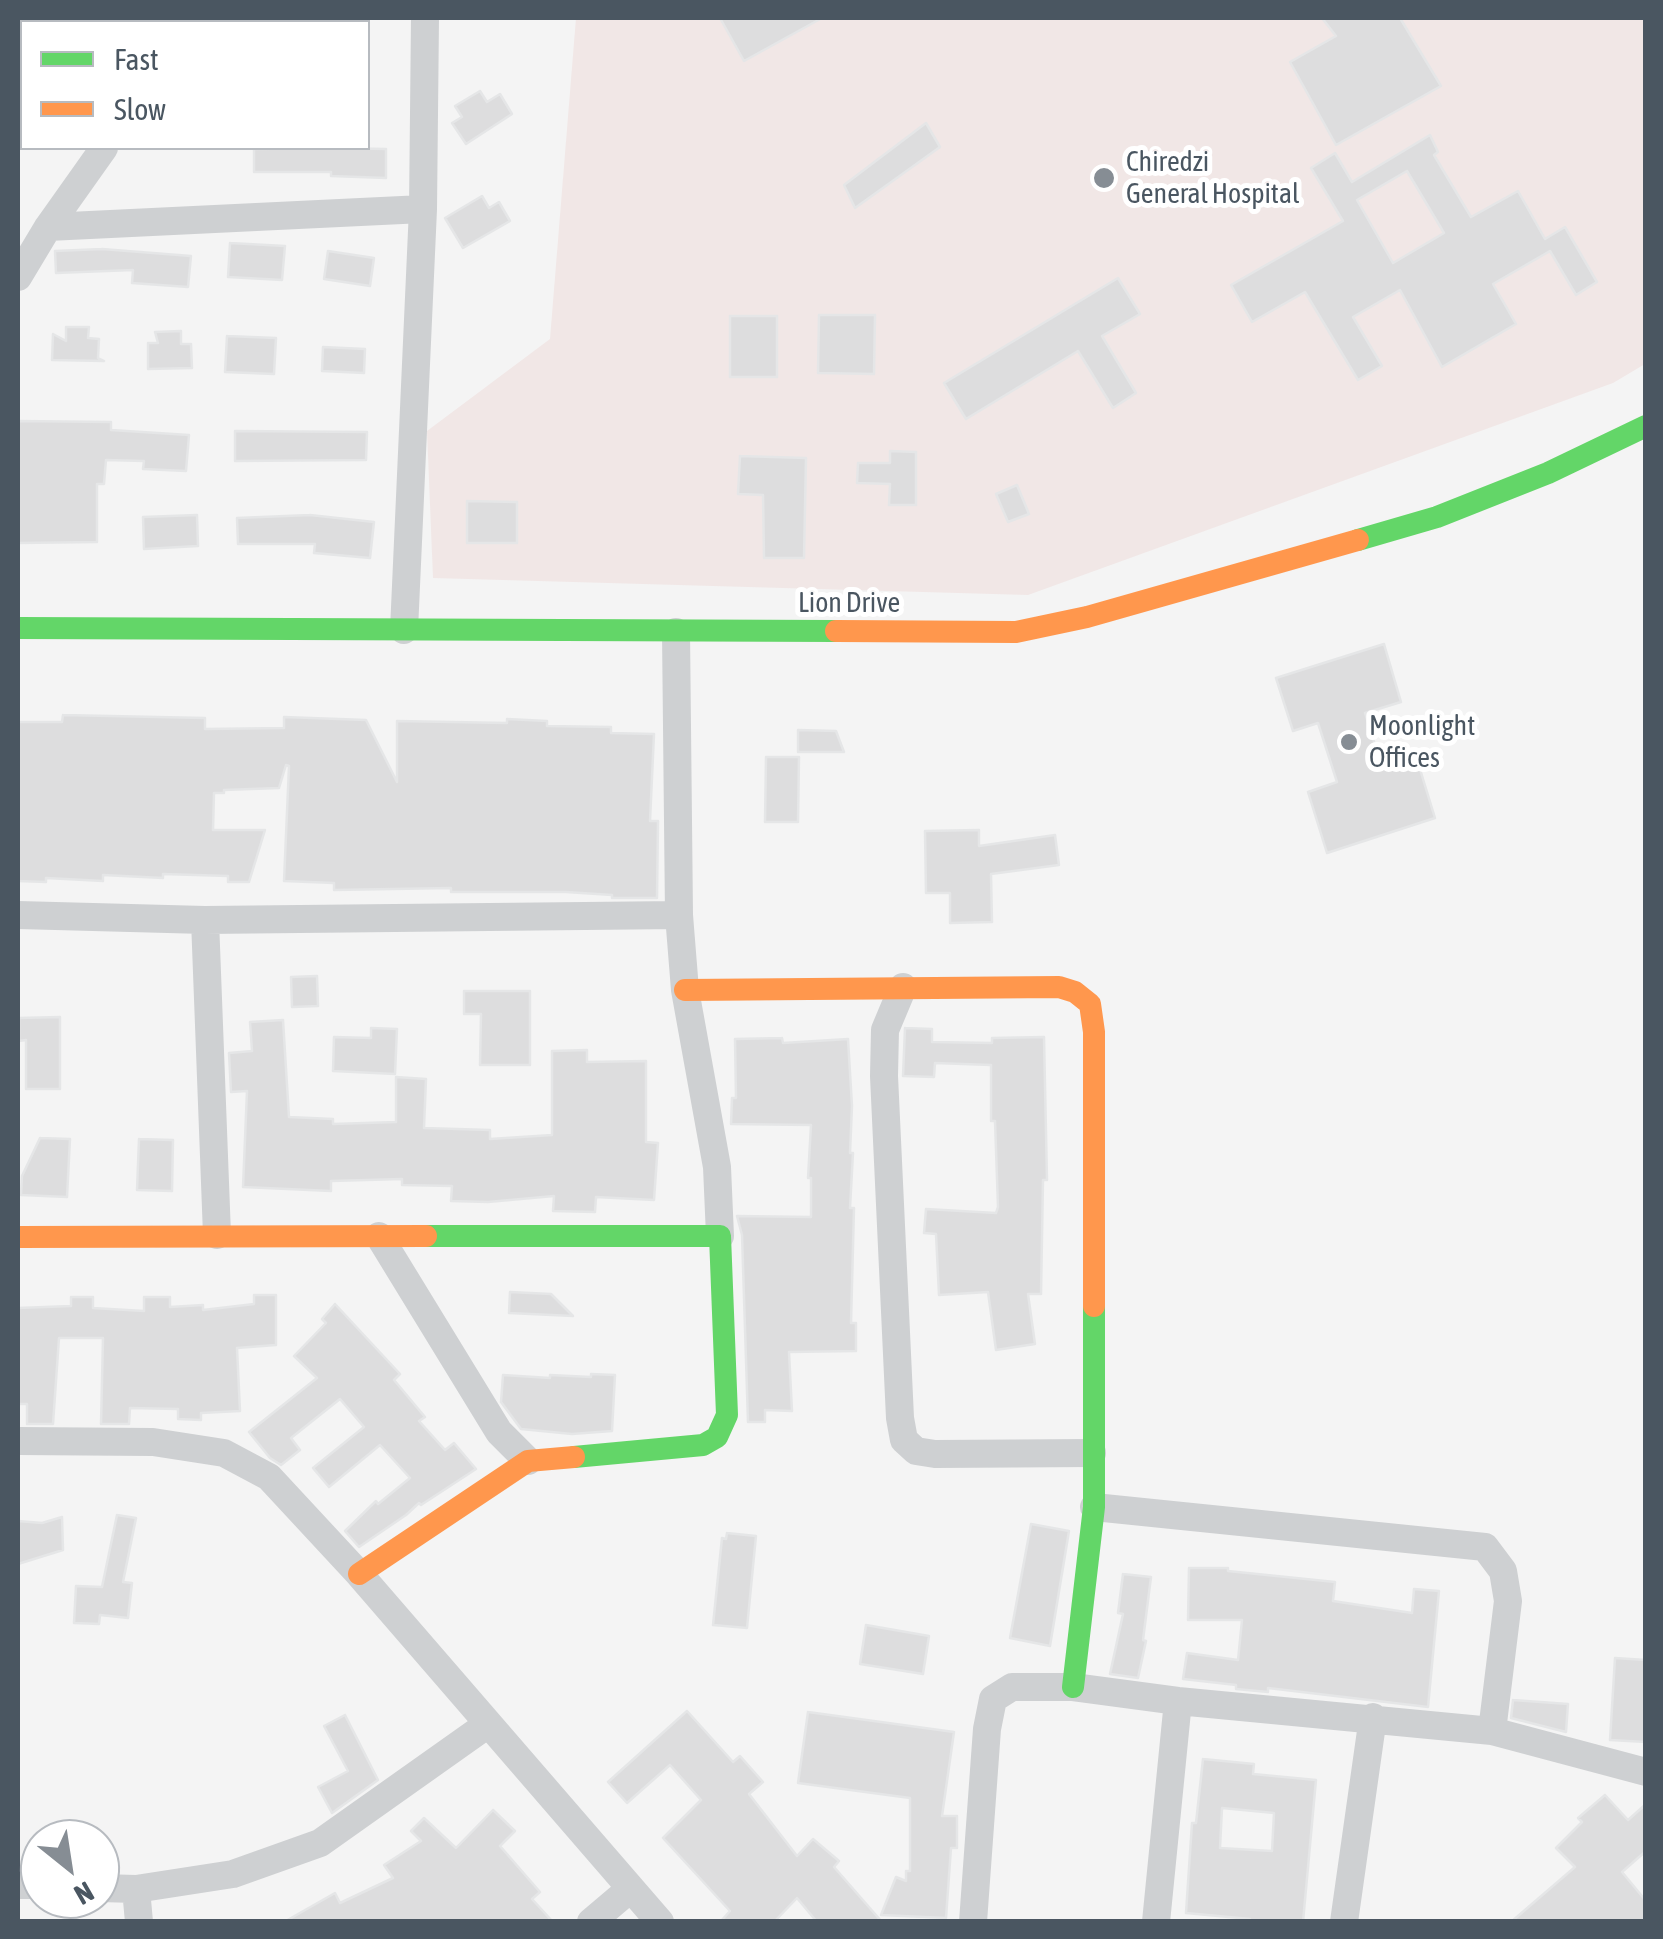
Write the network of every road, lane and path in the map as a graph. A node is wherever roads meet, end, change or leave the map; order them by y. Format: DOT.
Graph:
graph roads {
  1 [pos="424,18"];
  2 [pos="103,150"];
  3 [pos="423,209"];
  4 [pos="48,227"];
  5 [pos="18,277"];
  6 [pos="1646,426"];
  7 [pos="18,628"];
  8 [pos="404,630"];
  9 [pos="676,632"];
  10 [pos="18,915"];
  11 [pos="679,915"];
  12 [pos="205,920"];
  13 [pos="903,986"];
  14 [pos="685,990"];
  15 [pos="216,1235"];
  16 [pos="379,1236"];
  17 [pos="720,1236"];
  18 [pos="18,1238"];
  19 [pos="18,1442"];
  20 [pos="1092,1453"];
  21 [pos="528,1460"];
  22 [pos="1094,1507"];
  23 [pos="359,1574"];
  24 [pos="1073,1687"];
  25 [pos="1178,1701"];
  26 [pos="1373,1717"];
  27 [pos="488,1724"];
  28 [pos="1492,1731"];
  29 [pos="1646,1772"];
  30 [pos="120,1889"];
  31 [pos="136,1889"];
  32 [pos="630,1889"];
  33 [pos="139,1922"];
  34 [pos="591,1922"];
  35 [pos="660,1922"];
  36 [pos="974,1922"];
  37 [pos="1156,1922"];
  38 [pos="1344,1922"];
  1 -- 3 [label="street"];
  2 -- 4 [label="street"];
  3 -- 4 [label="street"];
  3 -- 8 [label="street"];
  4 -- 5 [label="street"];
  6 -- 9 [label="street, Lion Drive"];
  7 -- 8 [label="street, Lion Drive"];
  8 -- 9 [label="street, Lion Drive"];
  9 -- 11 [label="street"];
  10 -- 12 [label="street"];
  11 -- 12 [label="street"];
  11 -- 14 [label="street"];
  12 -- 15 [label="street"];
  13 -- 14 [label="street"];
  13 -- 20 [label="street"];
  13 -- 20 [label="street"];
  14 -- 17 [label="street"];
  15 -- 16 [label="street"];
  15 -- 18 [label="street"];
  16 -- 17 [label="street"];
  16 -- 21 [label="street"];
  17 -- 21 [label="street"];
  19 -- 23 [label="street"];
  20 -- 22 [label="street"];
  21 -- 23 [label="street"];
  22 -- 24 [label="street"];
  22 -- 28 [label="street"];
  23 -- 27 [label="street"];
  24 -- 25 [label="street"];
  24 -- 36 [label="street"];
  25 -- 26 [label="street"];
  25 -- 37 [label="street"];
  26 -- 28 [label="street"];
  26 -- 38 [label="street"];
  27 -- 31 [label="street"];
  27 -- 32 [label="street"];
  28 -- 29 [label="street"];
  30 -- 31 [label="street"];
  31 -- 33 [label="street"];
  32 -- 34 [label="street"];
  32 -- 35 [label="street"];
}
